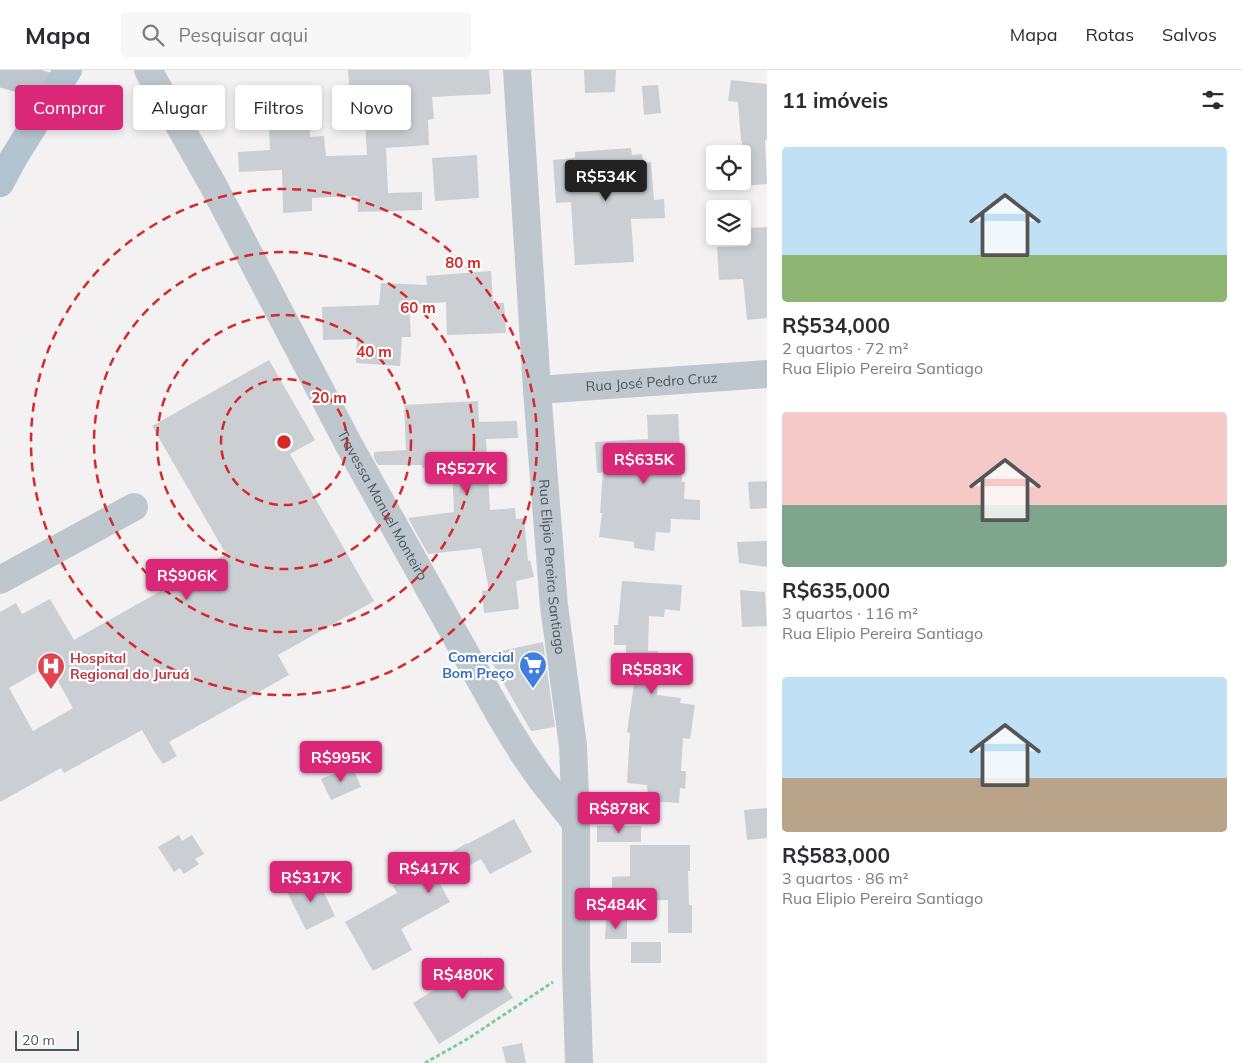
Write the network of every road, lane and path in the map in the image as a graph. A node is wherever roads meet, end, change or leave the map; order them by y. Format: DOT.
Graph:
graph roads {
  1 [pos="148,70"];
  2 [pos="517,70"];
  3 [pos="0,73"];
  4 [pos="62,80"];
  5 [pos="0,183"];
  6 [pos="767,374"];
  7 [pos="537,390"];
  8 [pos="134,507"];
  9 [pos="3,573"];
  10 [pos="576,823"];
  11 [pos="576,968"];
  12 [pos="425,1063"];
  13 [pos="579,1063"];
  1 -- 10 [label="street, Travessa Manuel Monteiro"];
  2 -- 7 [label="street, Rua Elipio Pereira Santiago"];
  3 -- 4 [label="street"];
  4 -- 5 [label="main road"];
  6 -- 7 [label="street, Rua José Pedro Cruz"];
  7 -- 10 [label="street, Rua Elipio Pereira Santiago"];
  8 -- 9 [label="street"];
  10 -- 11 [label="street, Rua Elipio Pereira Santiago"];
  11 -- 12 [label="path"];
  11 -- 13 [label="street, Rua Elipio Pereira Santiago"];
}
